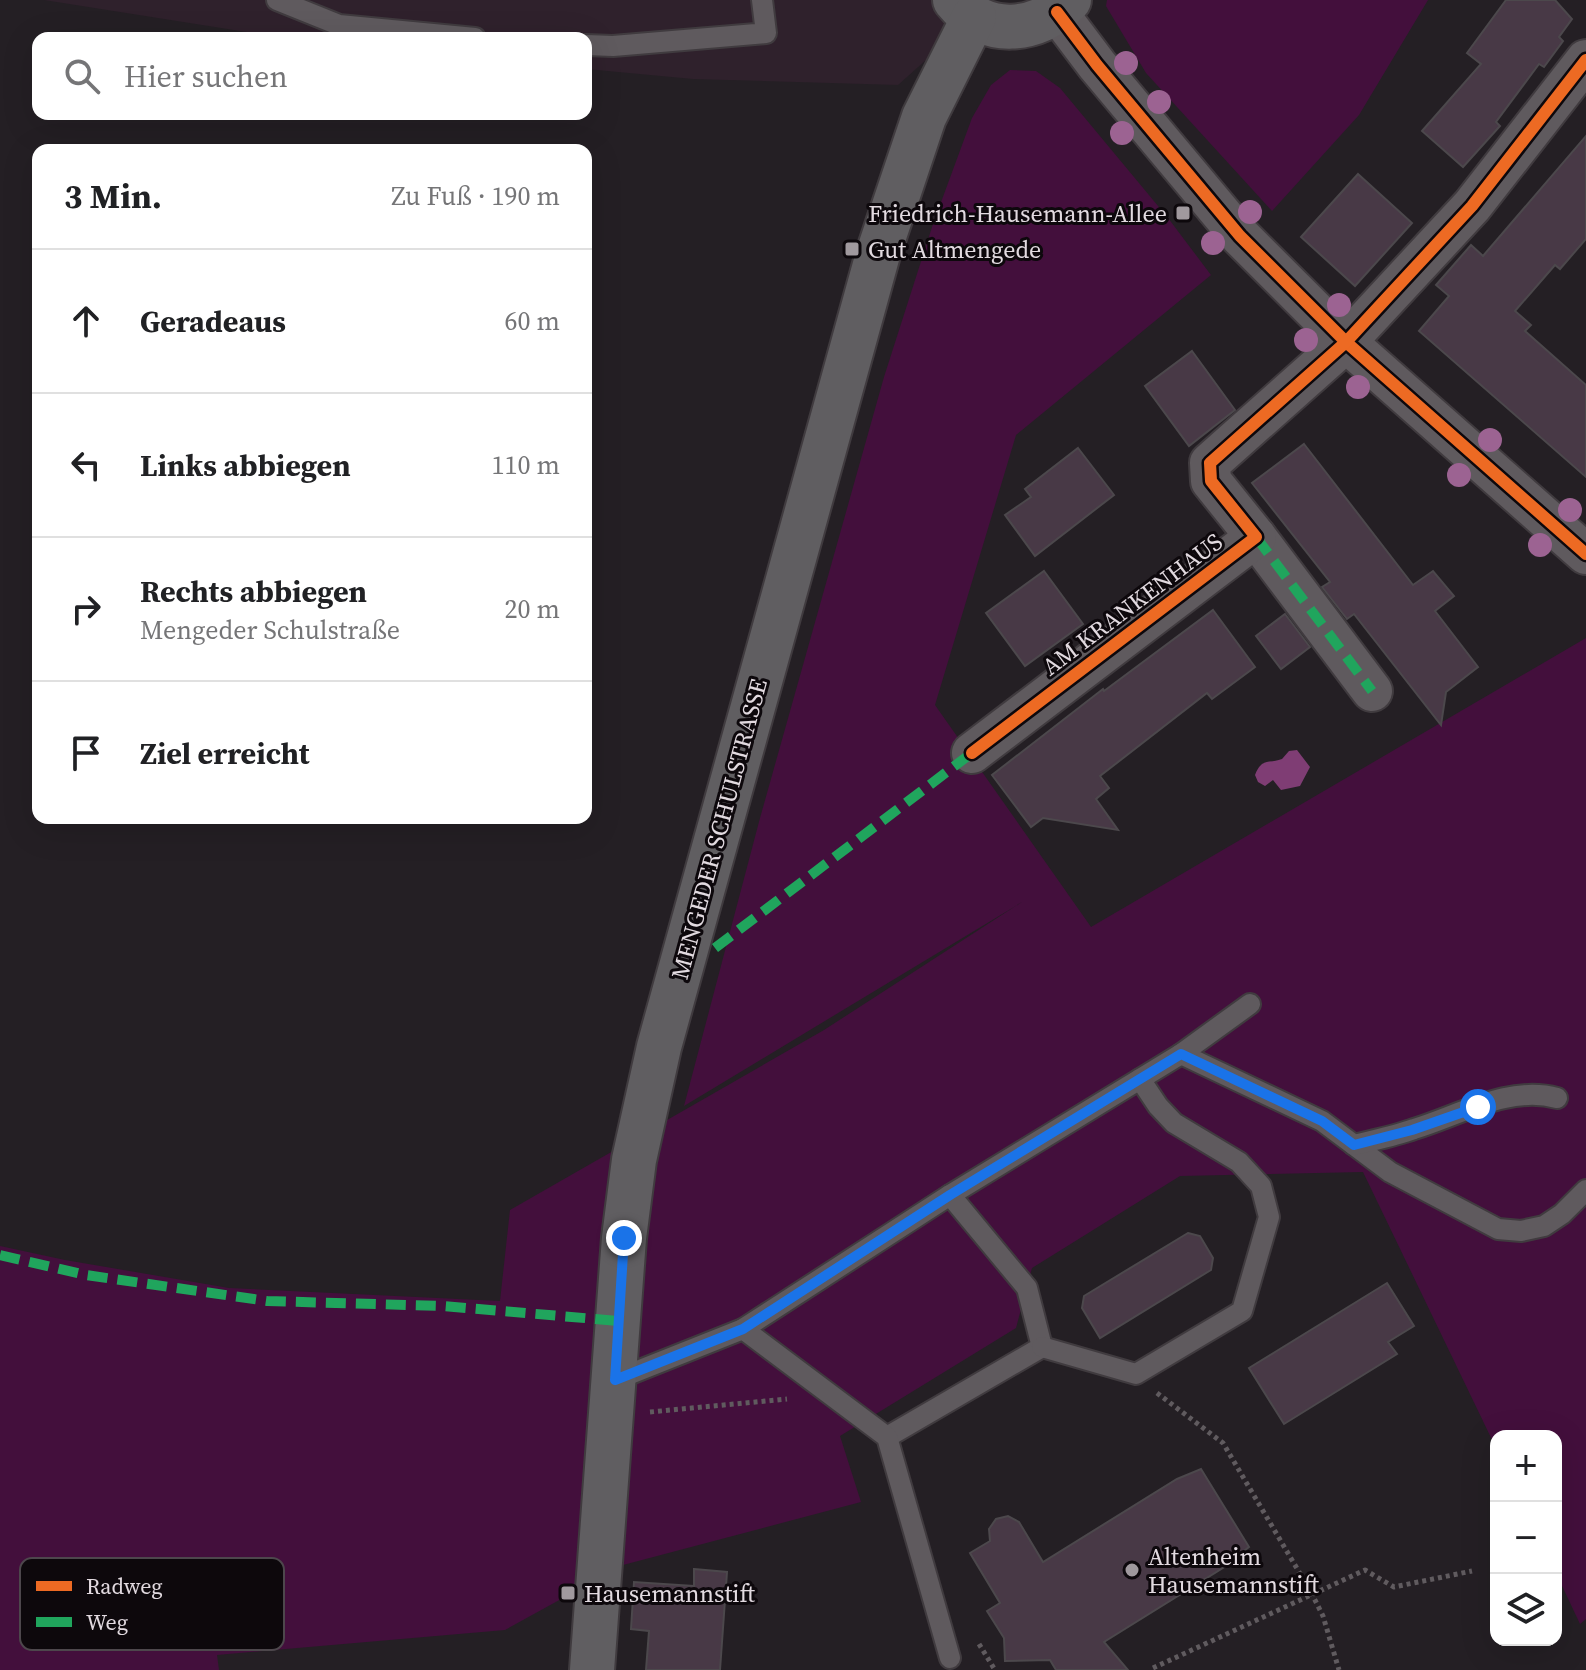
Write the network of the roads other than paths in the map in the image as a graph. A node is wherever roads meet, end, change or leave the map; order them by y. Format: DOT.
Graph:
graph roads {
  1 [pos="277,0"];
  2 [pos="762,0"];
  3 [pos="1063,6"];
  4 [pos="965,8"];
  5 [pos="412,32"];
  6 [pos="592,45"];
  7 [pos="1586,60"];
  8 [pos="1346,342"];
  9 [pos="1256,537"];
  10 [pos="1586,554"];
  11 [pos="1372,691"];
  12 [pos="972,753"];
  13 [pos="1250,1004"];
  14 [pos="1181,1054"];
  15 [pos="1140,1079"];
  16 [pos="1557,1098"];
  17 [pos="1354,1145"];
  18 [pos="1586,1190"];
  19 [pos="950,1195"];
  20 [pos="743,1329"];
  21 [pos="1042,1347"];
  22 [pos="615,1380"];
  23 [pos="887,1437"];
  24 [pos="950,1658"];
  25 [pos="592,1670"];
  1 -- 5 [label="lane"];
  2 -- 6 [label="lane"];
  3 -- 4 [label="main road"];
  3 -- 8 [label="street"];
  4 -- 22 [label="main road, MENGEDER SCHULSTRASSE"];
  7 -- 8 [label="street"];
  8 -- 9 [label="street, AM KRANKENHAUS"];
  8 -- 10 [label="street"];
  9 -- 11 [label="street, AM KRANKENHAUS"];
  9 -- 12 [label="street, AM KRANKENHAUS"];
  13 -- 14 [label="lane"];
  14 -- 15 [label="lane"];
  14 -- 17 [label="lane"];
  15 -- 19 [label="lane"];
  15 -- 21 [label="lane"];
  16 -- 17 [label="lane"];
  17 -- 18 [label="lane"];
  19 -- 20 [label="lane"];
  19 -- 21 [label="lane"];
  20 -- 22 [label="lane"];
  20 -- 23 [label="lane"];
  21 -- 23 [label="lane"];
  22 -- 25 [label="main road, MENGEDER SCHULSTRASSE"];
  23 -- 24 [label="lane"];
}
